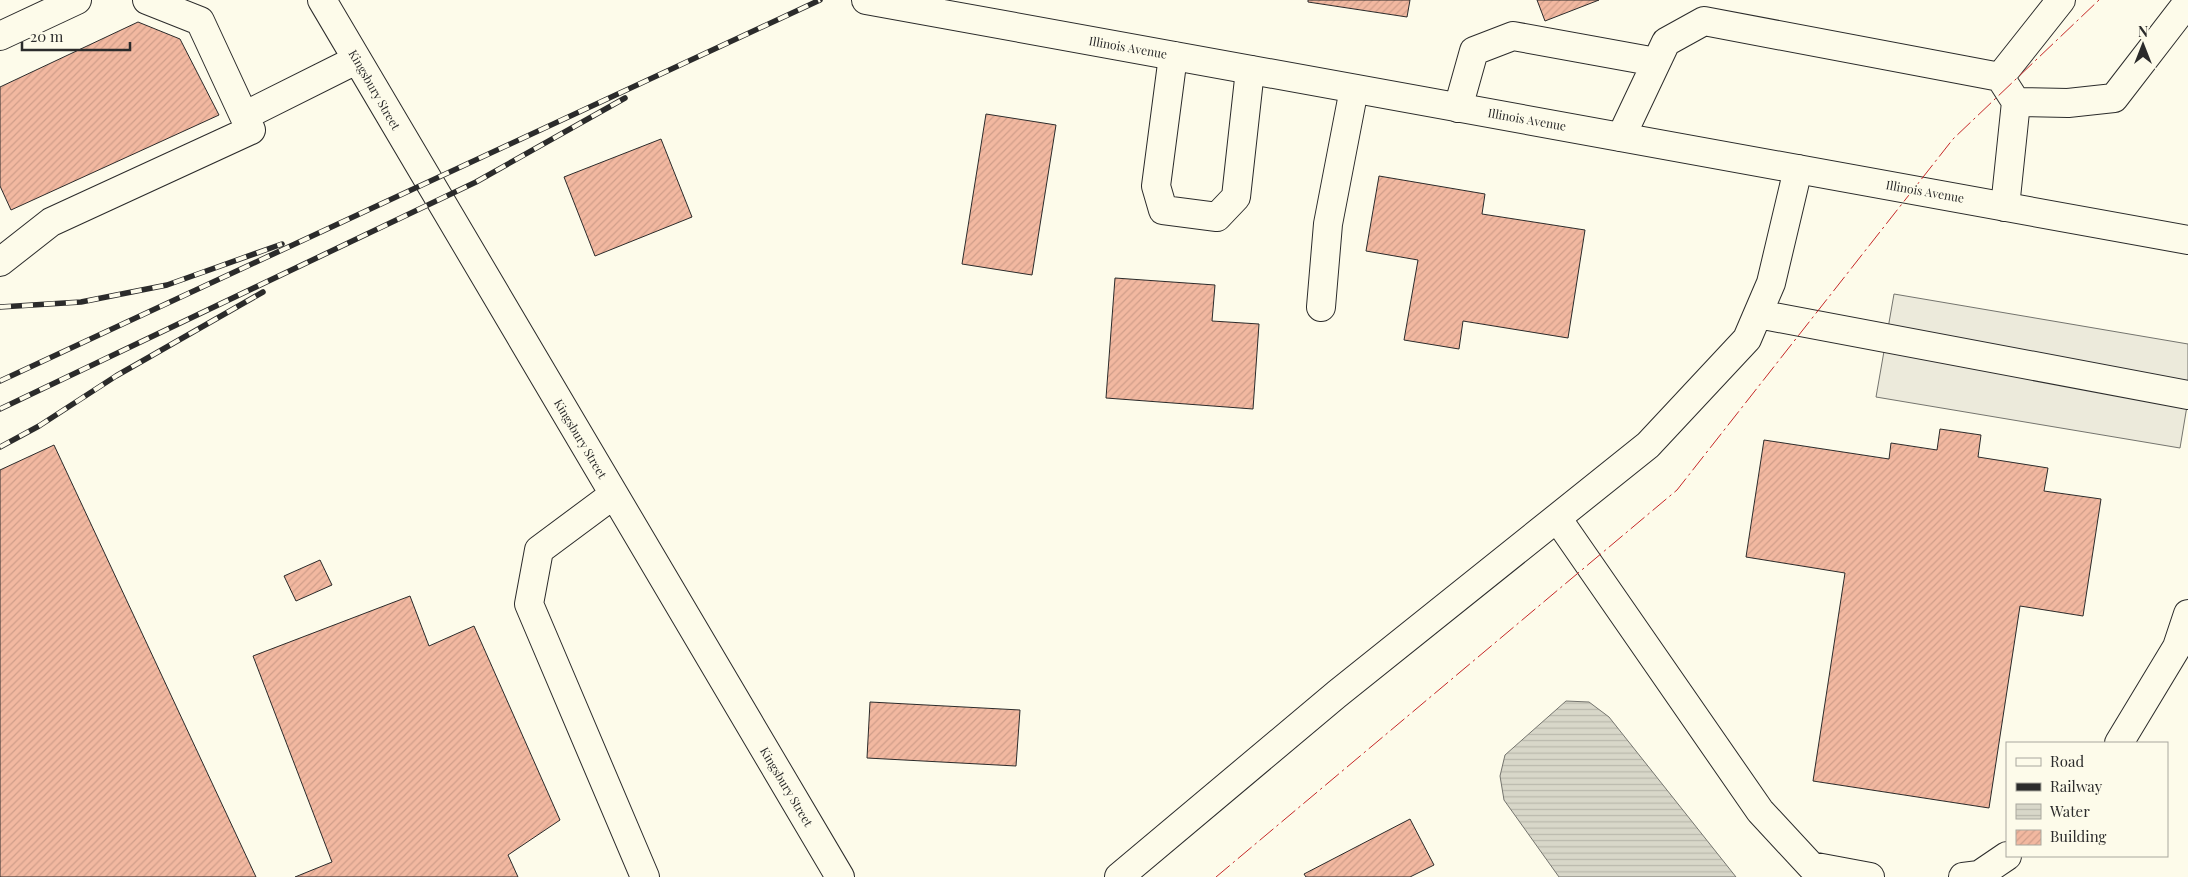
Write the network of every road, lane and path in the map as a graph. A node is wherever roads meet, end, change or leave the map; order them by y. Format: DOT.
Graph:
graph roads {
  1 [pos="77,0"];
  2 [pos="148,0"];
  3 [pos="322,0"];
  4 [pos="866,0"];
  5 [pos="2061,0"];
  6 [pos="2188,2"];
  7 [pos="0,36"];
  8 [pos="1173,56"];
  9 [pos="356,60"];
  10 [pos="1656,62"];
  11 [pos="1250,70"];
  12 [pos="2000,77"];
  13 [pos="1354,89"];
  14 [pos="2016,102"];
  15 [pos="1458,108"];
  16 [pos="244,116"];
  17 [pos="1621,137"];
  18 [pos="1798,169"];
  19 [pos="2005,207"];
  20 [pos="2188,240"];
  21 [pos="0,262"];
  22 [pos="1321,307"];
  23 [pos="1758,314"];
  24 [pos="2188,395"];
  25 [pos="614,495"];
  26 [pos="1557,518"];
  27 [pos="2188,614"];
  28 [pos="2120,742"];
  29 [pos="2006,857"];
  30 [pos="645,877"];
  31 [pos="839,877"];
  32 [pos="1119,877"];
  33 [pos="1870,877"];
  34 [pos="1964,877"];
  1 -- 7 [label="main road"];
  2 -- 16 [label="main road"];
  3 -- 9 [label="main road, Kingsbury Street"];
  4 -- 8 [label="main road, Illinois Avenue"];
  5 -- 12 [label="main road"];
  6 -- 14 [label="main road"];
  8 -- 11 [label="main road, Illinois Avenue"];
  8 -- 11 [label="main road"];
  9 -- 16 [label="main road"];
  9 -- 25 [label="main road, Kingsbury Street"];
  10 -- 12 [label="main road"];
  10 -- 15 [label="main road"];
  10 -- 17 [label="main road"];
  11 -- 13 [label="main road, Illinois Avenue"];
  12 -- 14 [label="main road"];
  13 -- 15 [label="main road, Illinois Avenue"];
  13 -- 22 [label="main road"];
  14 -- 19 [label="main road"];
  15 -- 17 [label="main road, Illinois Avenue"];
  16 -- 21 [label="main road"];
  17 -- 18 [label="main road, Illinois Avenue"];
  18 -- 19 [label="main road, Illinois Avenue"];
  18 -- 23 [label="main road"];
  19 -- 20 [label="main road, Illinois Avenue"];
  23 -- 24 [label="main road"];
  23 -- 26 [label="main road"];
  25 -- 30 [label="main road"];
  25 -- 31 [label="main road, Kingsbury Street"];
  26 -- 32 [label="main road"];
  26 -- 33 [label="main road"];
  27 -- 28 [label="main road"];
  29 -- 34 [label="main road"];
}
